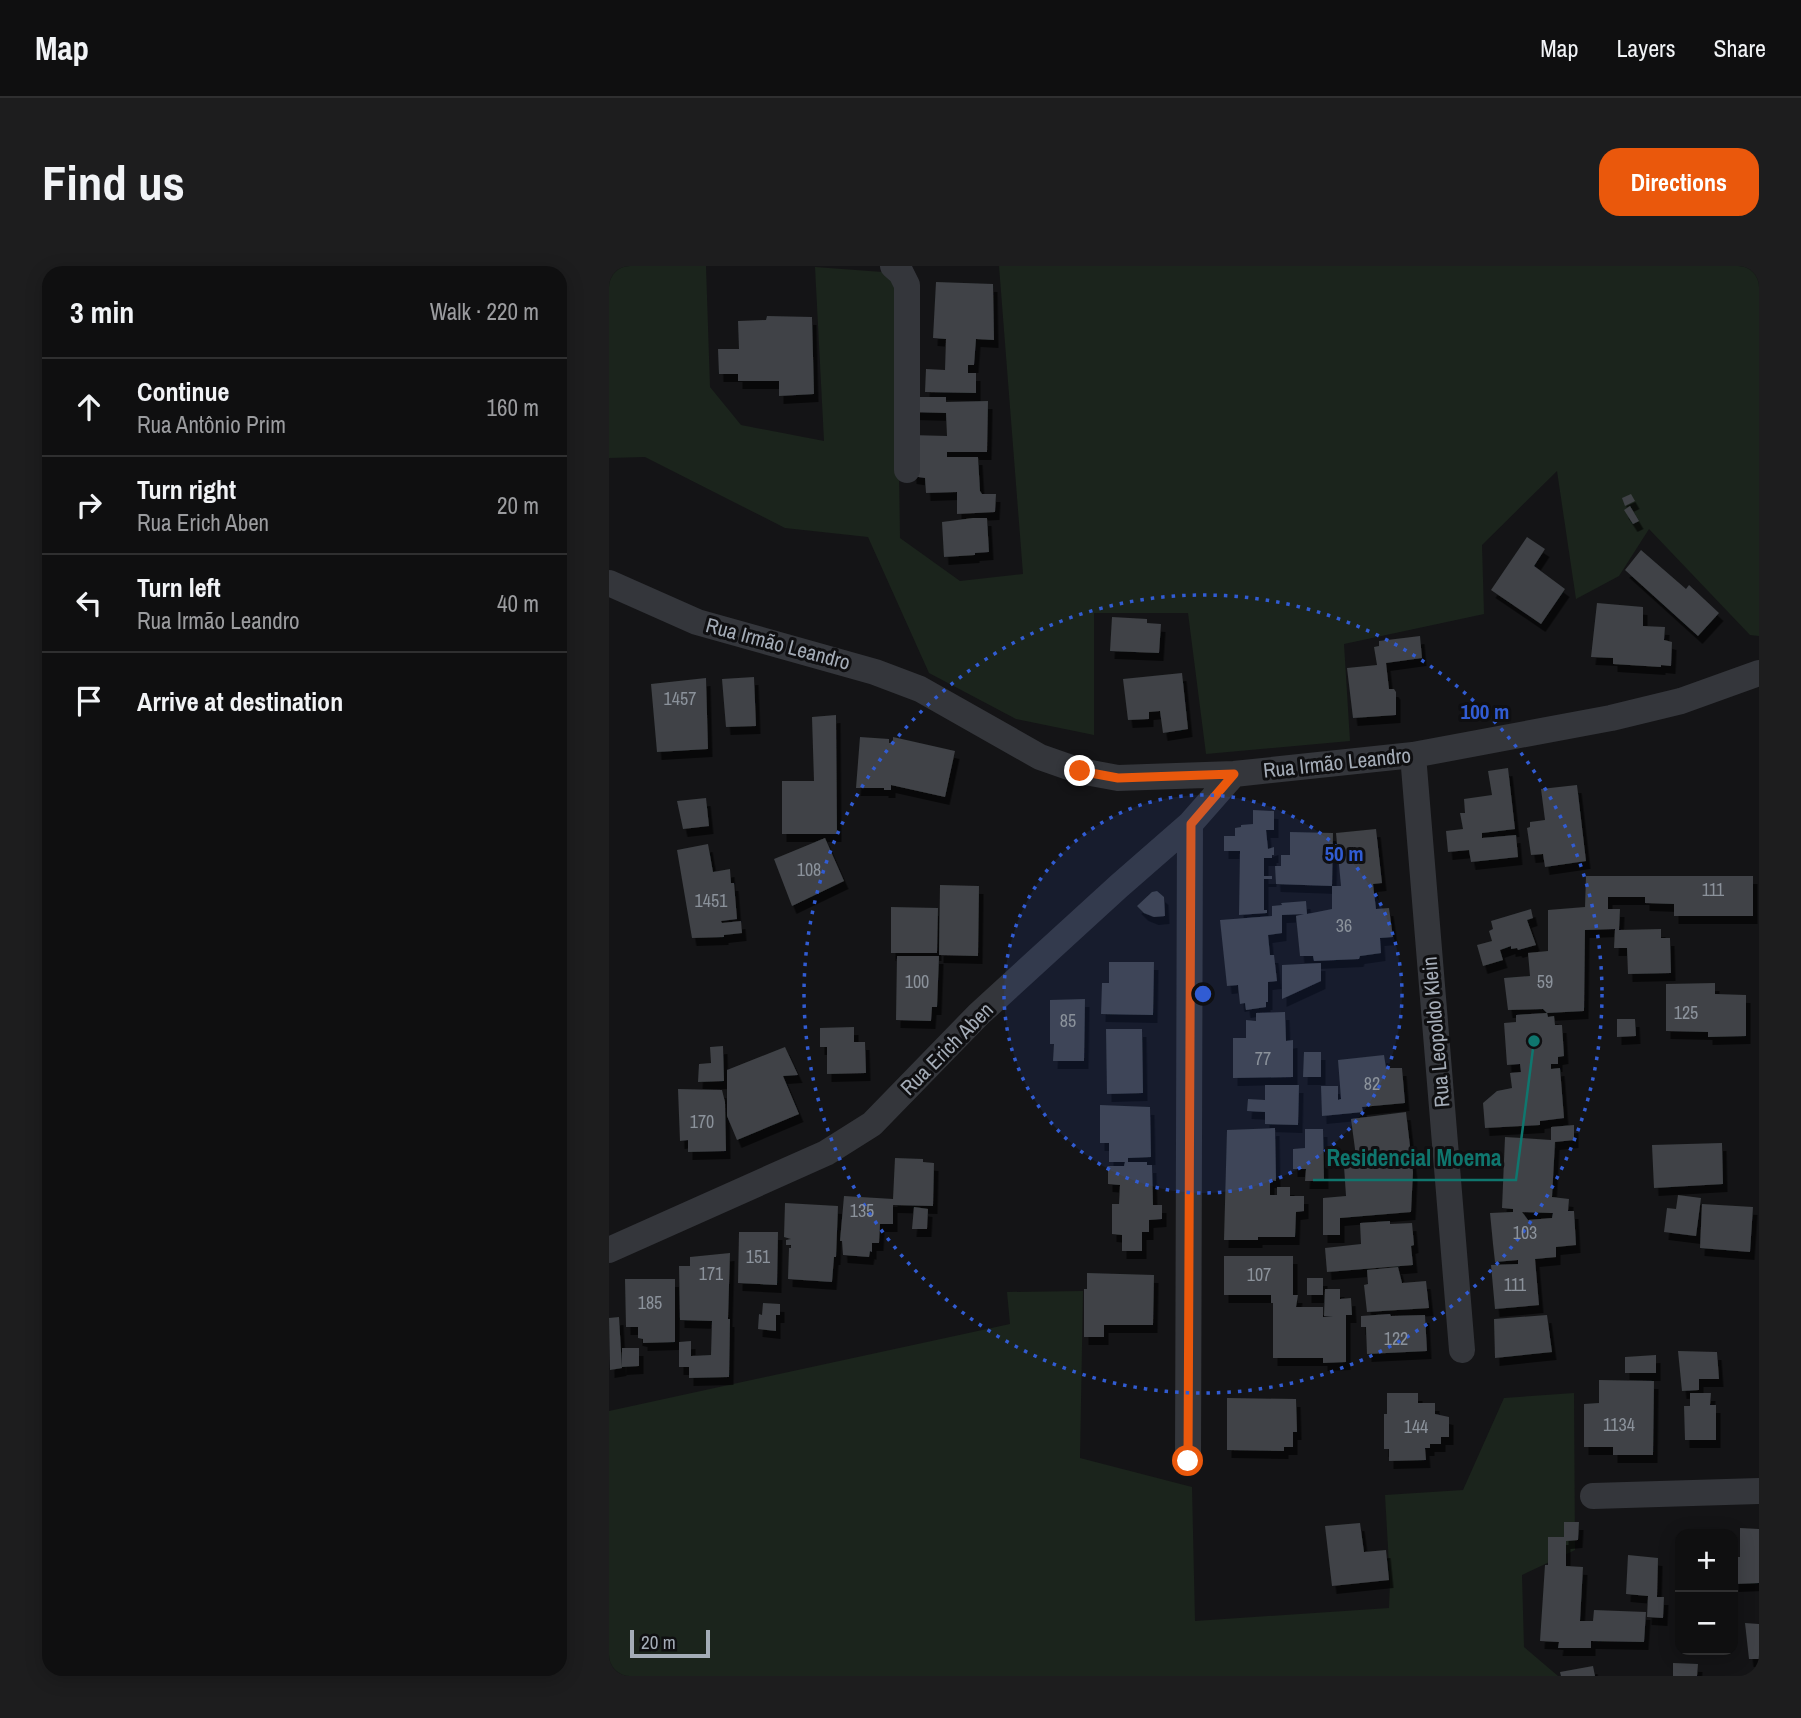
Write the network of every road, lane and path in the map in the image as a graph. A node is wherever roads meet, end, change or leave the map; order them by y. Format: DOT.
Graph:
graph roads {
  1 [pos="893,266"];
  2 [pos="907,470"];
  3 [pos="609,583"];
  4 [pos="1759,673"];
  5 [pos="1413,755"];
  6 [pos="1234,774"];
  7 [pos="1191,824"];
  8 [pos="609,1250"];
  9 [pos="1462,1350"];
  10 [pos="1188,1461"];
  11 [pos="1759,1491"];
  12 [pos="1593,1496"];
  1 -- 2 [label="street"];
  3 -- 6 [label="street, Rua Irmão Leandro"];
  4 -- 5 [label="street, Rua Irmão Leandro"];
  5 -- 6 [label="street, Rua Irmão Leandro"];
  5 -- 9 [label="street, Rua Leopoldo Klein"];
  6 -- 7 [label="street, Rua Erich Aben"];
  7 -- 8 [label="street, Rua Erich Aben"];
  7 -- 10 [label="street"];
  11 -- 12 [label="street"];
}
